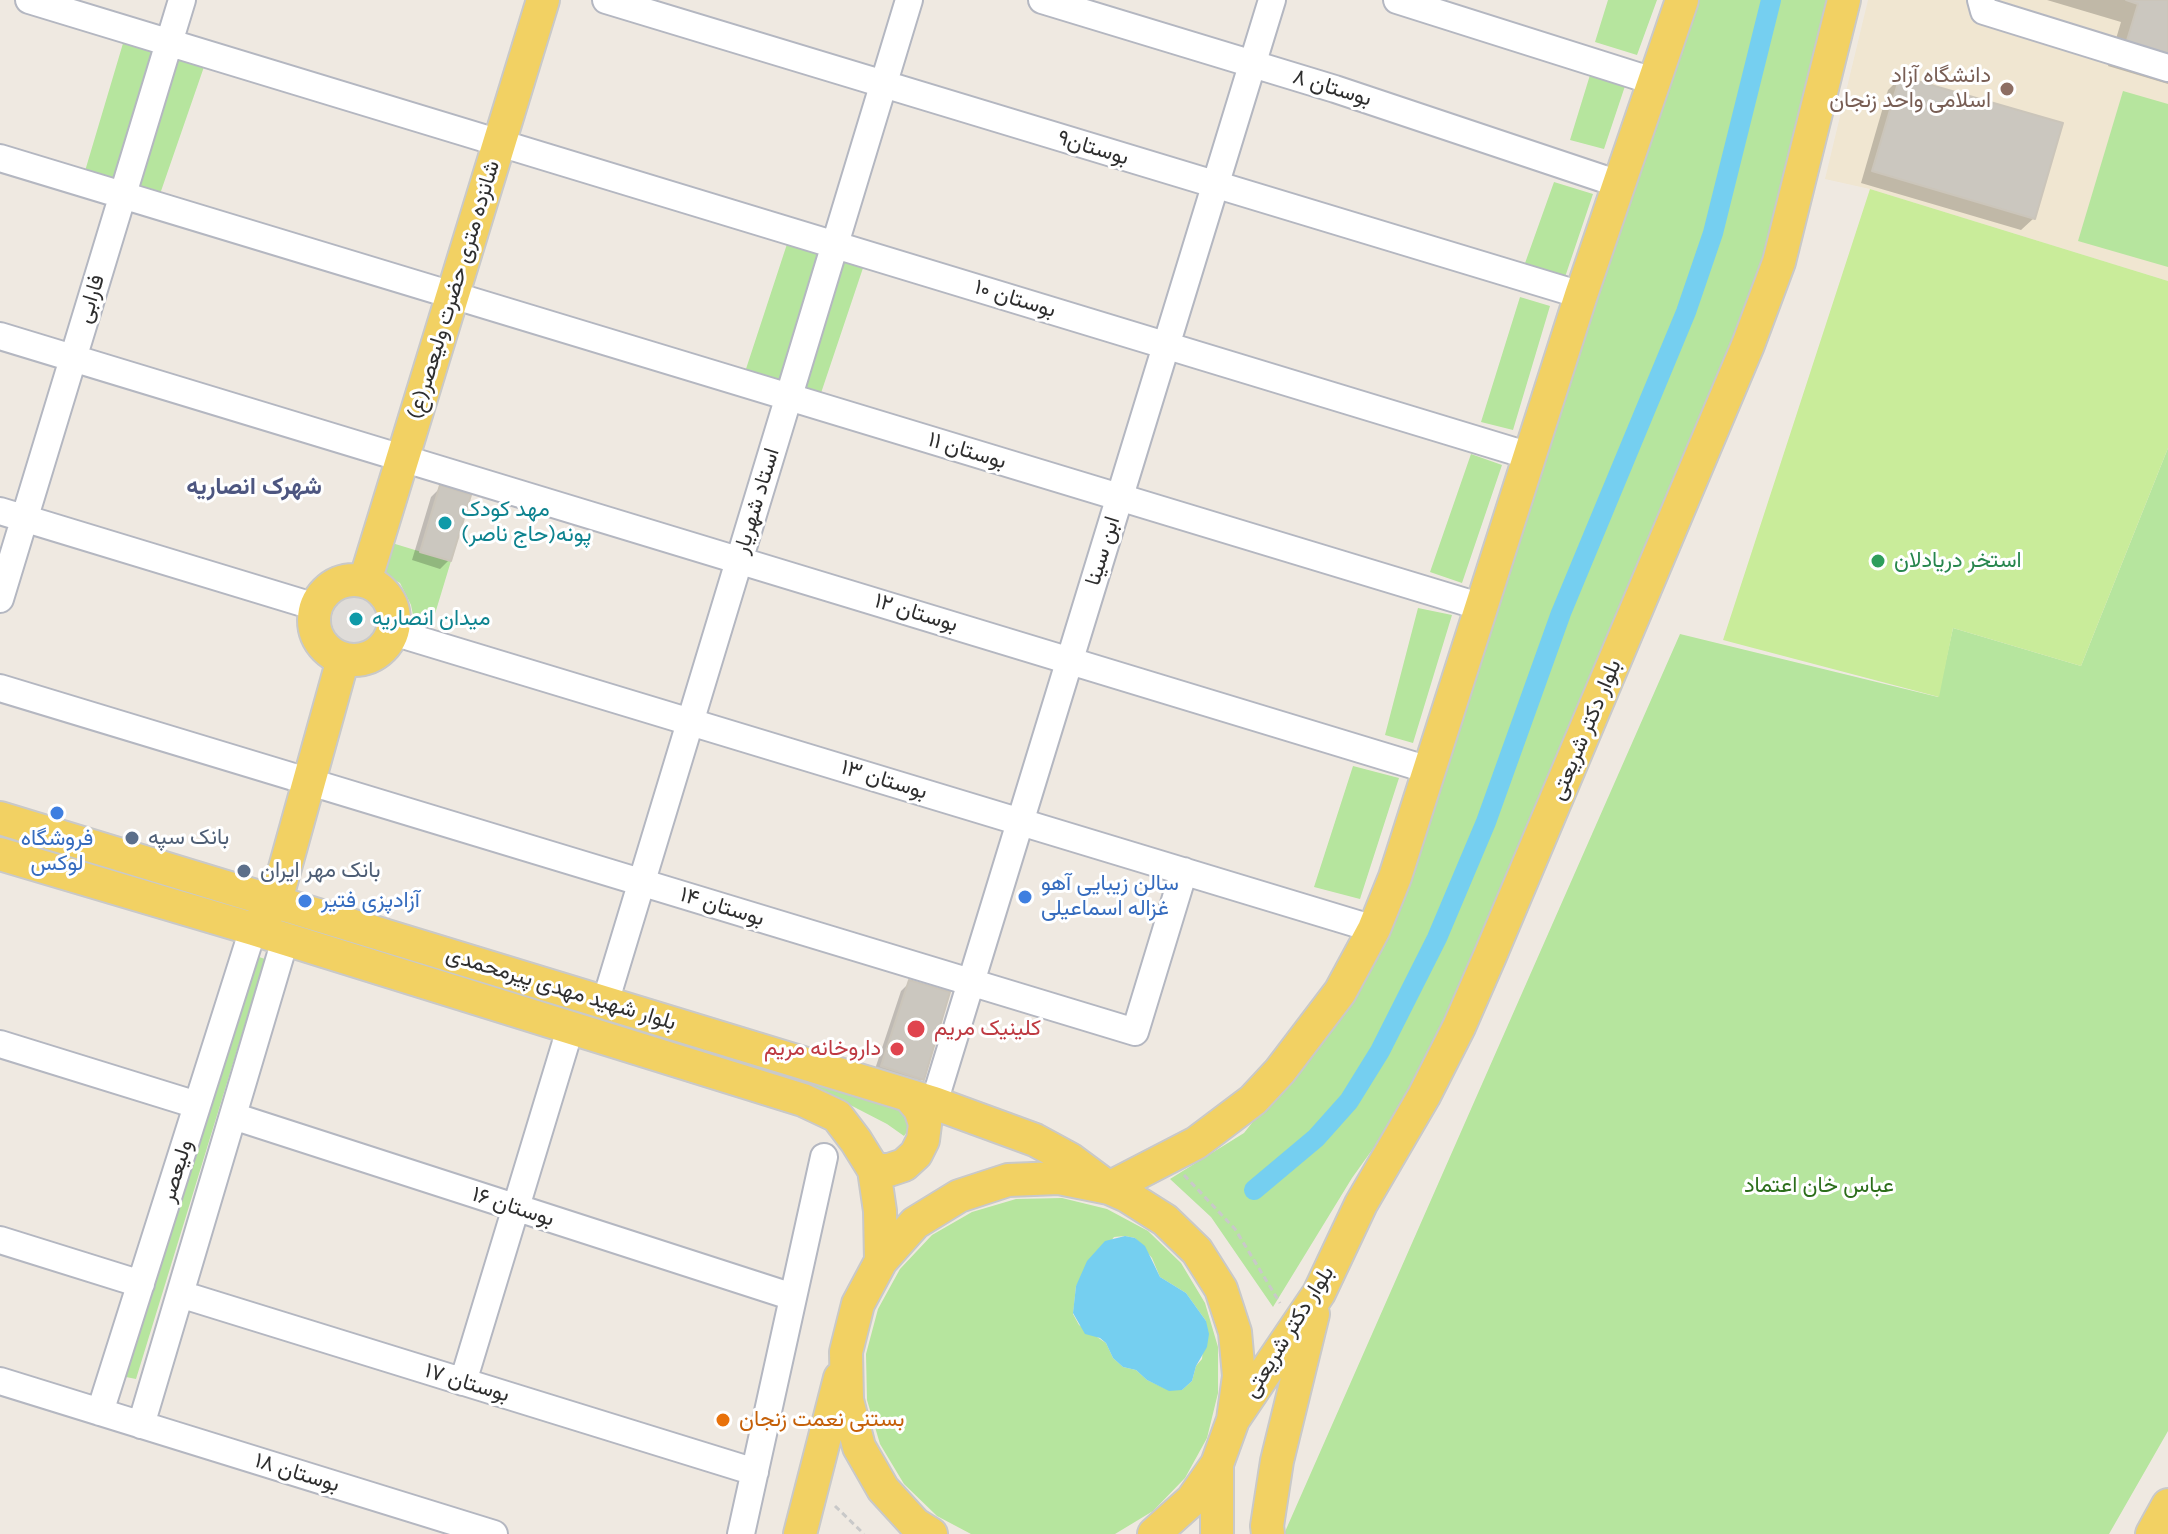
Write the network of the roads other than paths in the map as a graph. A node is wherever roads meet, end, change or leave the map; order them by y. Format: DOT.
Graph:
graph roads {
  1 [pos="29,0"];
  2 [pos="182,0"];
  3 [pos="543,0"];
  4 [pos="606,0"];
  5 [pos="909,0"];
  6 [pos="1272,0"];
  7 [pos="1397,0"];
  8 [pos="1682,0"];
  9 [pos="1844,0"];
  10 [pos="1981,0"];
  11 [pos="1058,2"];
  12 [pos="169,42"];
  13 [pos="1253,64"];
  14 [pos="2168,68"];
  15 [pos="1653,81"];
  16 [pos="884,84"];
  17 [pos="500,143"];
  18 [pos="0,158"];
  19 [pos="1619,184"];
  20 [pos="1216,185"];
  21 [pos="123,195"];
  22 [pos="835,244"];
  23 [pos="453,295"];
  24 [pos="1581,295"];
  25 [pos="0,336"];
  26 [pos="1167,345"];
  27 [pos="73,358"];
  28 [pos="789,397"];
  29 [pos="1530,456"];
  30 [pos="403,458"];
  31 [pos="1120,497"];
  32 [pos="12,515"];
  33 [pos="739,560"];
  34 [pos="365,581"];
  35 [pos="0,599"];
  36 [pos="316,607"];
  37 [pos="1482,607"];
  38 [pos="393,632"];
  39 [pos="343,659"];
  40 [pos="1070,660"];
  41 [pos="0,688"];
  42 [pos="690,721"];
  43 [pos="1429,770"];
  44 [pos="310,782"];
  45 [pos="0,818"];
  46 [pos="1020,821"];
  47 [pos="0,854"];
  48 [pos="1184,871"];
  49 [pos="641,883"];
  50 [pos="275,904"];
  51 [pos="253,929"];
  52 [pos="1374,929"];
  53 [pos="285,940"];
  54 [pos="971,982"];
  55 [pos="605,1003"];
  56 [pos="570,1029"];
  57 [pos="0,1044"];
  58 [pos="922,1100"];
  59 [pos="197,1105"];
  60 [pos="233,1116"];
  61 [pos="824,1157"];
  62 [pos="874,1170"];
  63 [pos="1109,1188"];
  64 [pos="516,1208"];
  65 [pos="0,1240"];
  66 [pos="881,1261"];
  67 [pos="141,1284"];
  68 [pos="1319,1293"];
  69 [pos="180,1294"];
  70 [pos="793,1297"];
  71 [pos="846,1352"];
  72 [pos="0,1381"];
  73 [pos="463,1382"];
  74 [pos="100,1412"];
  75 [pos="1233,1420"];
  76 [pos="141,1425"];
  77 [pos="1217,1464"];
  78 [pos="755,1472"];
  79 [pos="2168,1505"];
  80 [pos="456,1528"];
  81 [pos="494,1534"];
  82 [pos="741,1534"];
  83 [pos="800,1534"];
  84 [pos="931,1534"];
  85 [pos="1154,1534"];
  86 [pos="1217,1534"];
  87 [pos="1268,1534"];
  88 [pos="2152,1534"];
  1 -- 12 [label="street, بوستان ۱۰"];
  2 -- 12 [label="street, فارابی"];
  3 -- 17 [label="main road, شانزده متری حضرت ولیعصر(ع)"];
  4 -- 16 [label="street, بوستان۹"];
  5 -- 16 [label="street, استاد شهریار"];
  6 -- 13 [label="street, ابن سینا"];
  7 -- 15 [label="street"];
  8 -- 15 [label="main road"];
  9 -- 68 [label="main road, بلوار دکتر شریعتی"];
  10 -- 14 [label="street"];
  11 -- 13 [label="street, بوستان ۸"];
  12 -- 17 [label="street, بوستان ۱۰"];
  12 -- 21 [label="street, فارابی"];
  13 -- 19 [label="street, بوستان ۸"];
  13 -- 20 [label="street, ابن سینا"];
  15 -- 19 [label="main road"];
  16 -- 20 [label="street, بوستان۹"];
  16 -- 22 [label="street, استاد شهریار"];
  17 -- 22 [label="street, بوستان ۱۰"];
  17 -- 23 [label="main road, شانزده متری حضرت ولیعصر(ع)"];
  18 -- 21 [label="street, بوستان ۱۱"];
  19 -- 24 [label="main road"];
  20 -- 24 [label="street, بوستان۹"];
  20 -- 26 [label="street, ابن سینا"];
  21 -- 23 [label="street, بوستان ۱۱"];
  21 -- 27 [label="street, فارابی"];
  22 -- 26 [label="street, بوستان ۱۰"];
  22 -- 28 [label="street, استاد شهریار"];
  23 -- 28 [label="street, بوستان ۱۱"];
  23 -- 30 [label="main road, شانزده متری حضرت ولیعصر(ع)"];
  24 -- 29 [label="main road"];
  25 -- 27 [label="street, بوستان ۱۲"];
  26 -- 29 [label="street, بوستان ۱۰"];
  26 -- 31 [label="street, ابن سینا"];
  27 -- 30 [label="street, بوستان ۱۲"];
  27 -- 32 [label="street, فارابی"];
  28 -- 31 [label="street, بوستان ۱۱"];
  28 -- 33 [label="street, استاد شهریار"];
  29 -- 37 [label="main road"];
  30 -- 33 [label="street, بوستان ۱۲"];
  30 -- 34 [label="main road, شانزده متری حضرت ولیعصر(ع)"];
  31 -- 37 [label="street, بوستان ۱۱"];
  31 -- 40 [label="street, ابن سینا"];
  32 -- 35 [label="street, فارابی"];
  32 -- 36 [label="street"];
  33 -- 40 [label="street, بوستان ۱۲"];
  33 -- 42 [label="street, استاد شهریار"];
  34 -- 36 [label="main road"];
  34 -- 38 [label="main road"];
  36 -- 39 [label="main road"];
  37 -- 43 [label="main road"];
  38 -- 39 [label="main road"];
  38 -- 42 [label="street, بوستان ۱۳"];
  39 -- 44 [label="main road"];
  40 -- 43 [label="street, بوستان ۱۲"];
  40 -- 46 [label="street, ابن سینا"];
  41 -- 44 [label="street, بوستان ۱۴"];
  42 -- 46 [label="street, بوستان ۱۳"];
  42 -- 49 [label="street, استاد شهریار"];
  43 -- 52 [label="main road"];
  44 -- 49 [label="street, بوستان ۱۴"];
  44 -- 50 [label="main road"];
  45 -- 50 [label="main road, بلوار شهید مهدی پیرمحمدی"];
  46 -- 48 [label="street, بوستان ۱۳"];
  46 -- 54 [label="street, ابن سینا"];
  47 -- 51 [label="main road, بلوار شهید مهدی پیرمحمدی"];
  48 -- 52 [label="street, بوستان ۱۳"];
  48 -- 54 [label="street, بوستان ۱۴"];
  49 -- 54 [label="street, بوستان ۱۴"];
  49 -- 55 [label="street, استاد شهریار"];
  50 -- 51 [label="main road"];
  50 -- 53 [label="main road"];
  50 -- 55 [label="main road, بلوار شهید مهدی پیرمحمدی"];
  51 -- 53 [label="main road, بلوار شهید مهدی پیرمحمدی"];
  51 -- 59 [label="street, ولیعصر"];
  52 -- 63 [label="main road"];
  53 -- 56 [label="main road, بلوار شهید مهدی پیرمحمدی"];
  53 -- 60 [label="street, ولیعصر"];
  54 -- 58 [label="street, ابن سینا"];
  55 -- 58 [label="main road, بلوار شهید مهدی پیرمحمدی"];
  56 -- 62 [label="main road, بلوار شهید مهدی پیرمحمدی"];
  56 -- 64 [label="street"];
  57 -- 59 [label="street"];
  58 -- 62 [label="main road"];
  58 -- 63 [label="main road, بلوار شهید مهدی پیرمحمدی"];
  59 -- 67 [label="street, ولیعصر"];
  60 -- 64 [label="street, بوستان ۱۶"];
  60 -- 69 [label="street, ولیعصر"];
  61 -- 70 [label="street"];
  62 -- 66 [label="main road"];
  63 -- 66 [label="main road"];
  63 -- 75 [label="main road"];
  64 -- 70 [label="street, بوستان ۱۶"];
  64 -- 73 [label="street"];
  65 -- 67 [label="street"];
  66 -- 71 [label="main road"];
  67 -- 74 [label="street, ولیعصر"];
  68 -- 75 [label="main road, بلوار دکتر شریعتی"];
  68 -- 87 [label="main road"];
  69 -- 73 [label="street, بوستان ۱۷"];
  69 -- 76 [label="street, ولیعصر"];
  70 -- 78 [label="street"];
  71 -- 83 [label="main road"];
  71 -- 84 [label="main road"];
  72 -- 74 [label="street, بوستان ۱۸"];
  73 -- 78 [label="street, بوستان ۱۷"];
  74 -- 76 [label="street, بوستان ۱۸"];
  75 -- 77 [label="main road"];
  76 -- 80 [label="street, بوستان ۱۸"];
  77 -- 85 [label="main road"];
  77 -- 86 [label="main road"];
  78 -- 82 [label="street"];
  79 -- 88 [label="main road"];
  80 -- 81 [label="street, بوستان ۱۸"];
}
